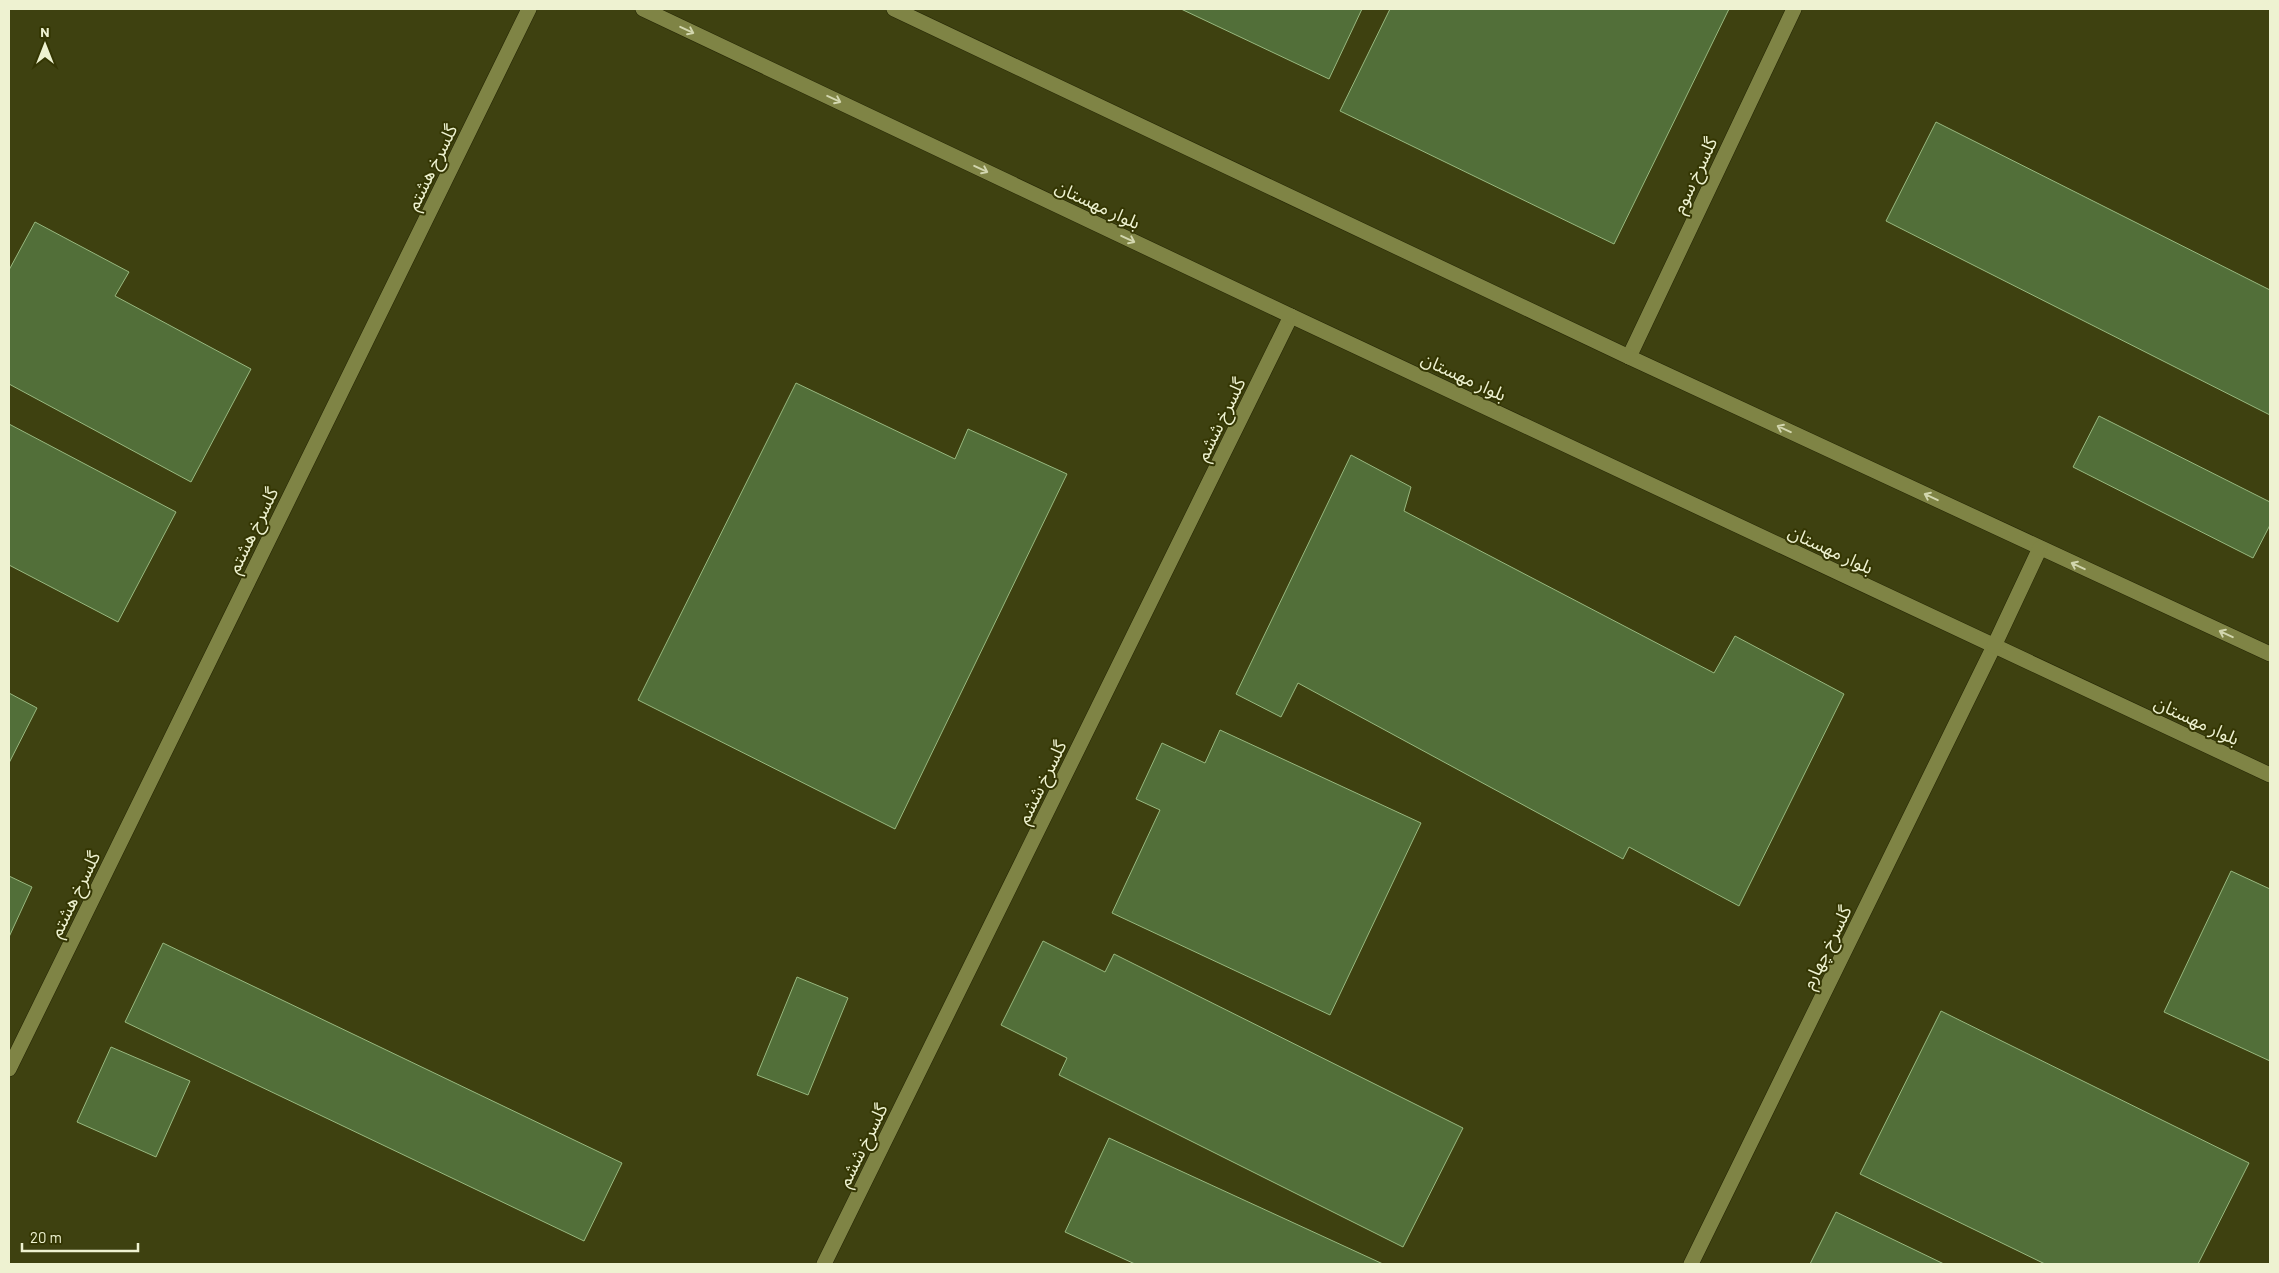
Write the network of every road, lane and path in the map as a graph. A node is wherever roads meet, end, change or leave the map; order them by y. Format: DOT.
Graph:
graph roads {
  1 [pos="529,9"];
  2 [pos="643,9"];
  3 [pos="1794,9"];
  4 [pos="899,10"];
  5 [pos="1291,316"];
  6 [pos="1628,357"];
  7 [pos="2040,548"];
  8 [pos="1994,646"];
  9 [pos="2270,654"];
  10 [pos="2270,775"];
  11 [pos="9,1069"];
  12 [pos="824,1264"];
  13 [pos="1691,1264"];
  1 -- 11 [label="street, گلسرخ هشتم"];
  2 -- 5 [label="street, بلوار مهستان, one-way"];
  3 -- 6 [label="street, گلسرخ سوم"];
  4 -- 6 [label="street"];
  5 -- 8 [label="street, بلوار مهستان"];
  5 -- 12 [label="street, گلسرخ ششم"];
  7 -- 6 [label="street, one-way"];
  7 -- 8 [label="street, گلسرخ چهارم"];
  9 -- 7 [label="street, one-way"];
  8 -- 10 [label="street, بلوار مهستان"];
  8 -- 13 [label="street, گلسرخ چهارم"];
}
